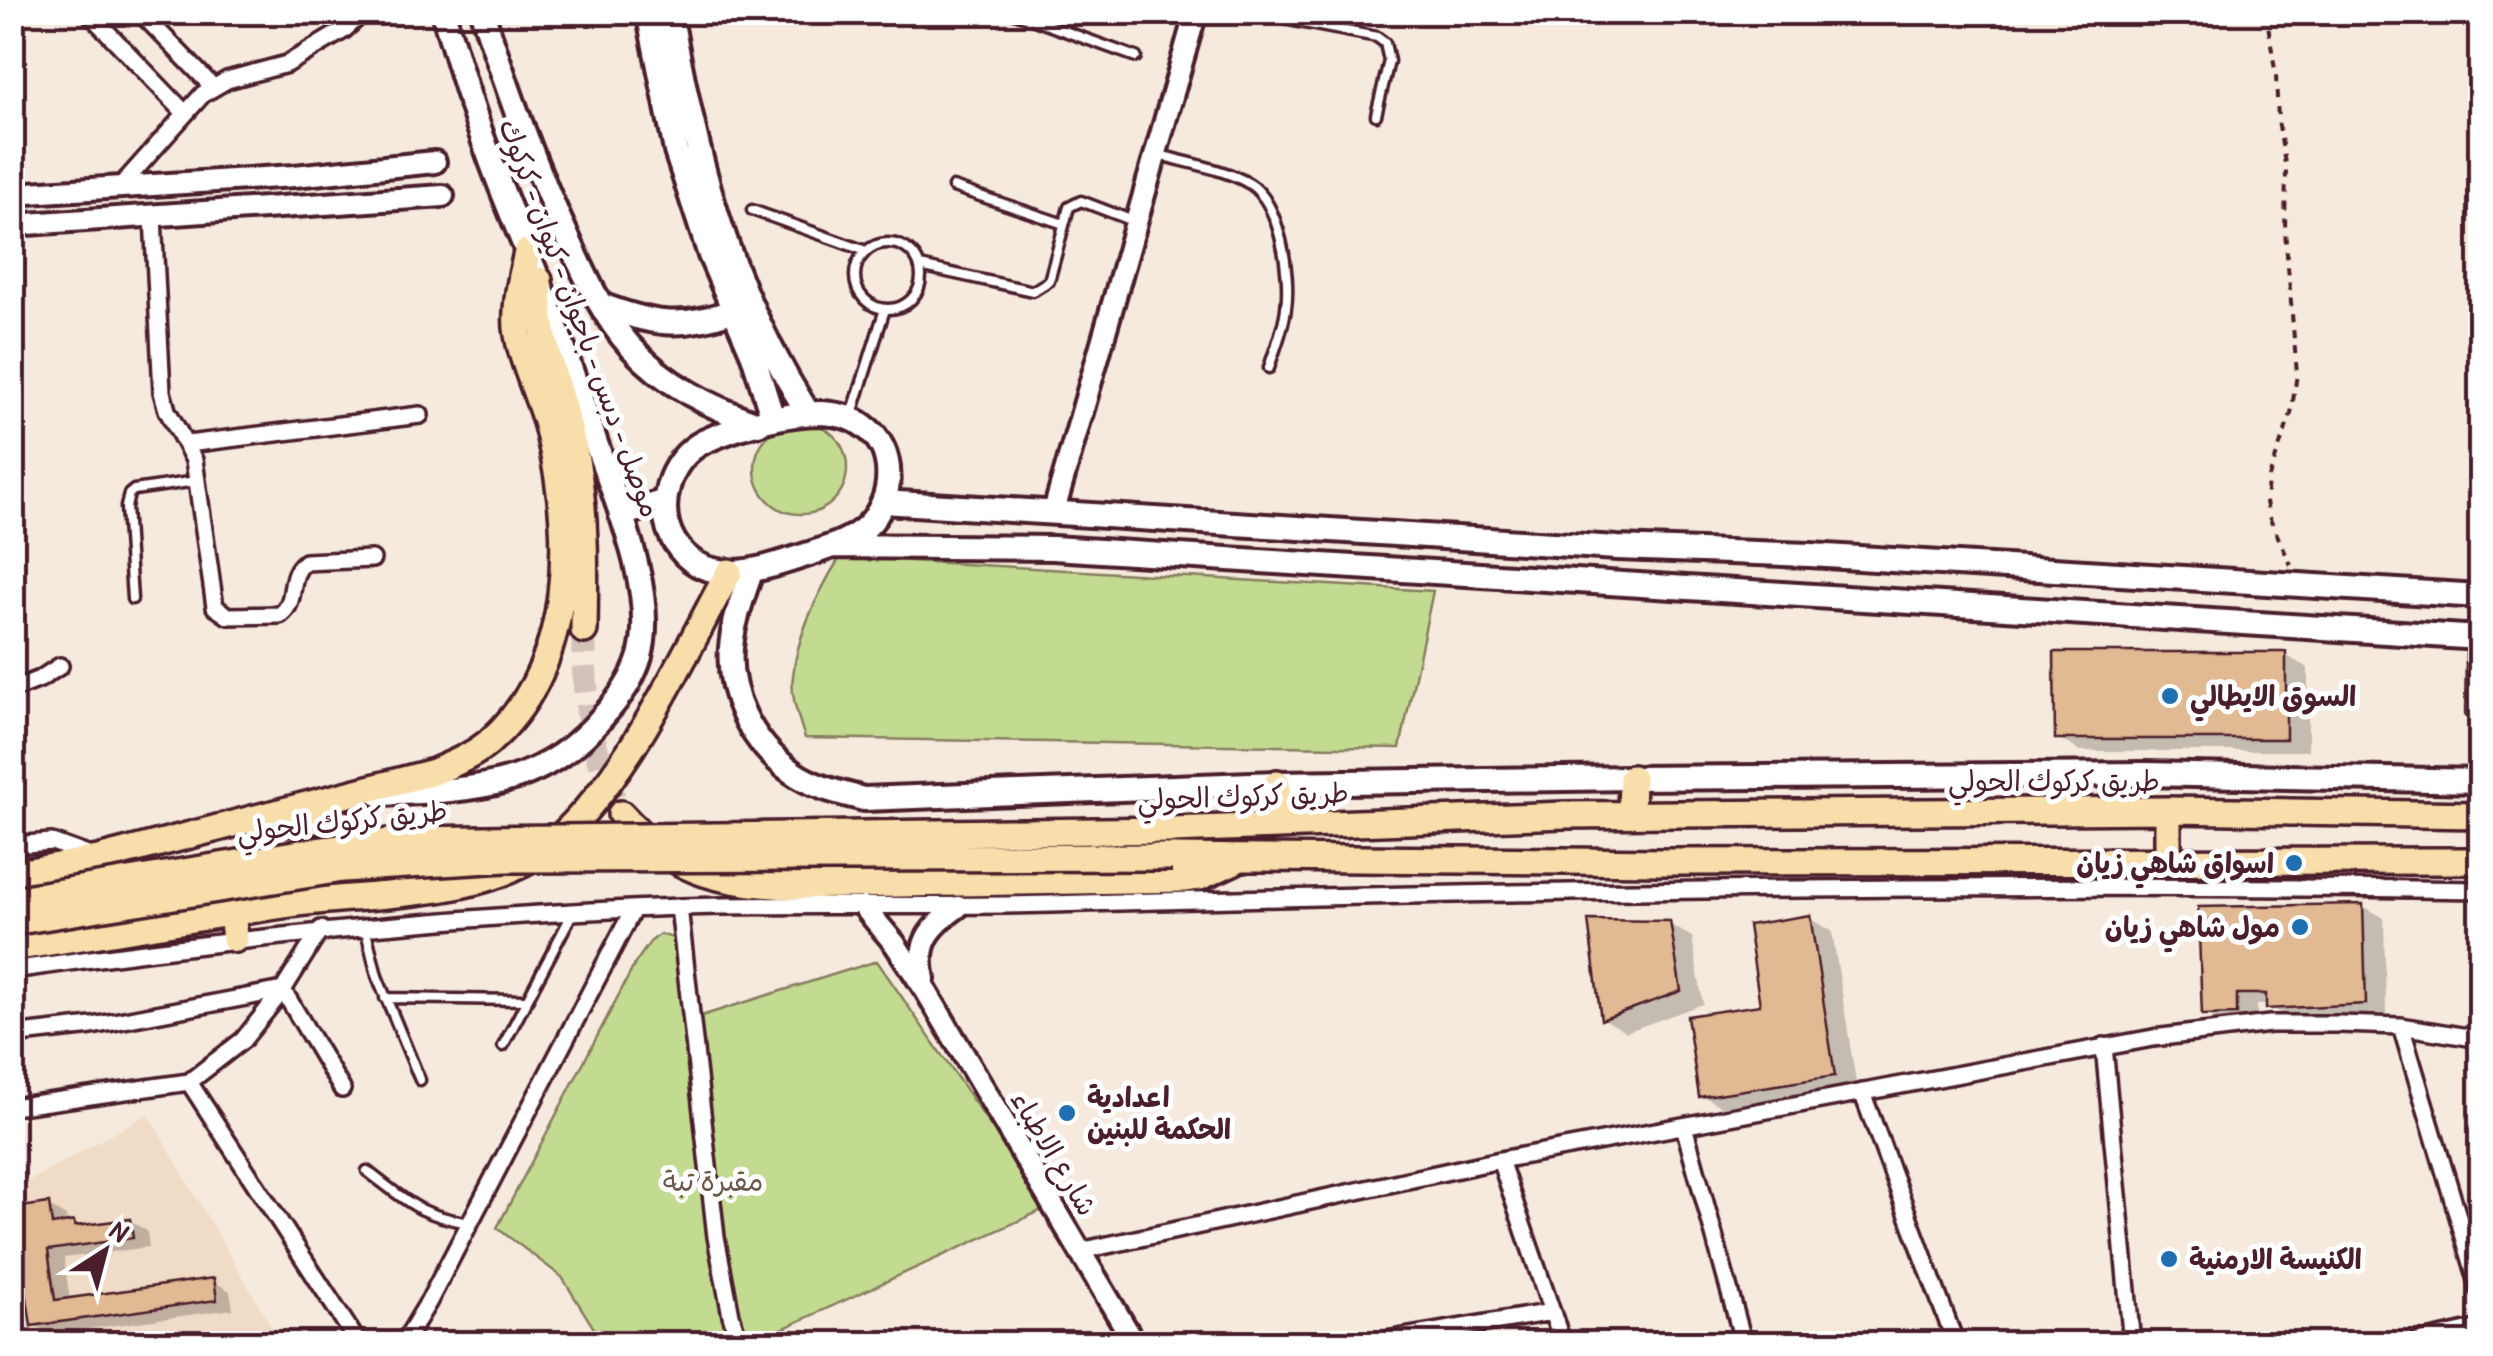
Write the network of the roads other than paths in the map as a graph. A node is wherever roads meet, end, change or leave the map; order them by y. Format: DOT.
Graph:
graph roads {
  1 [pos="88,12"];
  2 [pos="140,12"];
  3 [pos="364,12"];
  4 [pos="443,12"];
  5 [pos="482,12"];
  6 [pos="648,12"];
  7 [pos="670,12"];
  8 [pos="1012,12"];
  9 [pos="1196,12"];
  10 [pos="1246,12"];
  11 [pos="1136,57"];
  12 [pos="672,82"];
  13 [pos="214,86"];
  14 [pos="184,112"];
  15 [pos="1376,115"];
  16 [pos="1156,153"];
  17 [pos="435,162"];
  18 [pos="294,176"];
  19 [pos="953,187"];
  20 [pos="120,188"];
  21 [pos="12,194"];
  22 [pos="443,196"];
  23 [pos="296,206"];
  24 [pos="752,210"];
  25 [pos="153,217"];
  26 [pos="1136,222"];
  27 [pos="1064,224"];
  28 [pos="12,225"];
  29 [pos="866,251"];
  30 [pos="526,252"];
  31 [pos="920,266"];
  32 [pos="538,280"];
  33 [pos="599,304"];
  34 [pos="885,309"];
  35 [pos="732,311"];
  36 [pos="1268,368"];
  37 [pos="808,413"];
  38 [pos="420,414"];
  39 [pos="851,418"];
  40 [pos="766,421"];
  41 [pos="188,444"];
  42 [pos="196,481"];
  43 [pos="665,500"];
  44 [pos="883,502"];
  45 [pos="1054,511"];
  46 [pos="621,515"];
  47 [pos="833,546"];
  48 [pos="1053,548"];
  49 [pos="372,558"];
  50 [pos="740,572"];
  51 [pos="2480,596"];
  52 [pos="132,599"];
  53 [pos="584,630"];
  54 [pos="2480,638"];
  55 [pos="60,666"];
  56 [pos="12,690"];
  57 [pos="1632,778"];
  58 [pos="2480,781"];
  59 [pos="1277,783"];
  60 [pos="346,795"];
  61 [pos="2168,810"];
  62 [pos="621,814"];
  63 [pos="1631,814"];
  64 [pos="2480,815"];
  65 [pos="1279,825"];
  66 [pos="215,828"];
  67 [pos="12,845"];
  68 [pos="1243,857"];
  69 [pos="98,859"];
  70 [pos="2168,859"];
  71 [pos="2480,861"];
  72 [pos="12,874"];
  73 [pos="2480,890"];
  74 [pos="12,900"];
  75 [pos="292,904"];
  76 [pos="864,906"];
  77 [pos="678,907"];
  78 [pos="958,907"];
  79 [pos="633,910"];
  80 [pos="572,914"];
  81 [pos="12,922"];
  82 [pos="234,926"];
  83 [pos="365,926"];
  84 [pos="322,929"];
  85 [pos="12,948"];
  86 [pos="12,970"];
  87 [pos="283,990"];
  88 [pos="926,991"];
  89 [pos="386,998"];
  90 [pos="527,1000"];
  91 [pos="2401,1026"];
  92 [pos="12,1036"];
  93 [pos="2480,1038"];
  94 [pos="503,1046"];
  95 [pos="2104,1046"];
  96 [pos="420,1080"];
  97 [pos="188,1082"];
  98 [pos="342,1089"];
  99 [pos="1862,1092"];
  100 [pos="12,1107"];
  101 [pos="1684,1126"];
  102 [pos="1500,1160"];
  103 [pos="367,1171"];
  104 [pos="470,1223"];
  105 [pos="1080,1251"];
  106 [pos="2480,1290"];
  107 [pos="1552,1312"];
  108 [pos="2480,1328"];
  109 [pos="360,1344"];
  110 [pos="403,1344"];
  111 [pos="740,1344"];
  112 [pos="1135,1344"];
  113 [pos="1362,1344"];
  114 [pos="1563,1344"];
  115 [pos="1744,1344"];
  116 [pos="1956,1344"];
  117 [pos="2132,1344"];
  118 [pos="2409,1344"];
  1 -- 14 [label="street"];
  2 -- 13 [label="street"];
  3 -- 13 [label="street"];
  4 -- 30 [label="main road, موصل - دبس - باجوان - كيوان - كركوك"];
  5 -- 33 [label="main road"];
  6 -- 12 [label="main road"];
  7 -- 12 [label="main road"];
  8 -- 11 [label="lane"];
  9 -- 16 [label="street"];
  10 -- 15 [label="lane"];
  12 -- 35 [label="main road"];
  12 -- 37 [label="main road"];
  13 -- 14 [label="street"];
  14 -- 20 [label="street"];
  16 -- 26 [label="street"];
  16 -- 36 [label="lane"];
  17 -- 18 [label="street"];
  18 -- 20 [label="street"];
  18 -- 23 [label="street"];
  19 -- 27 [label="lane"];
  20 -- 21 [label="street"];
  22 -- 23 [label="street"];
  23 -- 25 [label="street"];
  24 -- 29 [label="lane"];
  25 -- 28 [label="street"];
  25 -- 41 [label="street"];
  26 -- 27 [label="lane"];
  26 -- 45 [label="street"];
  27 -- 31 [label="lane"];
  29 -- 31 [label="lane"];
  29 -- 34 [label="lane"];
  30 -- 32 [label="main road, موصل - دبس - باجوان - كيوان - كركوك"];
  30 -- 60 [label="highway"];
  31 -- 34 [label="lane"];
  32 -- 46 [label="main road, موصل - دبس - باجوان - كيوان - كركوك"];
  32 -- 53 [label="highway"];
  33 -- 35 [label="main road"];
  33 -- 40 [label="main road"];
  34 -- 39 [label="lane"];
  35 -- 40 [label="main road"];
  37 -- 39 [label="main road"];
  37 -- 40 [label="main road"];
  38 -- 41 [label="street"];
  39 -- 44 [label="main road"];
  40 -- 43 [label="main road"];
  41 -- 42 [label="street"];
  42 -- 49 [label="street"];
  42 -- 52 [label="lane"];
  43 -- 46 [label="main road"];
  43 -- 50 [label="main road"];
  44 -- 45 [label="main road"];
  44 -- 47 [label="main road"];
  45 -- 48 [label="main road"];
  45 -- 51 [label="main road"];
  46 -- 60 [label="main road, موصل - دبس - باجوان - كيوان - كركوك"];
  47 -- 48 [label="main road"];
  47 -- 50 [label="main road"];
  48 -- 54 [label="main road"];
  50 -- 59 [label="main road"];
  50 -- 75 [label="highway"];
  55 -- 56 [label="street"];
  57 -- 58 [label="main road"];
  57 -- 59 [label="main road"];
  57 -- 63 [label="highway"];
  59 -- 65 [label="highway"];
  60 -- 66 [label="highway"];
  61 -- 63 [label="highway, طريق كركوك الحولي"];
  61 -- 64 [label="highway, طريق كركوك الحولي"];
  61 -- 70 [label="highway"];
  62 -- 68 [label="highway"];
  63 -- 65 [label="highway, طريق كركوك الحولي"];
  65 -- 74 [label="highway, طريق كركوك الحولي, bridge"];
  66 -- 69 [label="highway"];
  66 -- 75 [label="highway"];
  67 -- 69 [label="street"];
  68 -- 70 [label="highway, طريق كركوك الحولي"];
  68 -- 81 [label="highway, طريق كركوك الحولي, bridge"];
  69 -- 72 [label="highway"];
  70 -- 71 [label="highway, طريق كركوك الحولي"];
  73 -- 78 [label="street"];
  75 -- 82 [label="highway"];
  76 -- 77 [label="street"];
  76 -- 78 [label="street"];
  76 -- 88 [label="street, شارع الاطباء"];
  77 -- 79 [label="street"];
  77 -- 111 [label="street"];
  78 -- 88 [label="street, شارع الاطباء"];
  79 -- 80 [label="street"];
  79 -- 104 [label="street"];
  80 -- 83 [label="street"];
  80 -- 90 [label="lane"];
  82 -- 84 [label="street"];
  82 -- 85 [label="highway"];
  82 -- 86 [label="street"];
  83 -- 84 [label="street"];
  83 -- 89 [label="lane"];
  84 -- 87 [label="street"];
  87 -- 92 [label="street"];
  87 -- 97 [label="street"];
  87 -- 98 [label="street"];
  88 -- 105 [label="street, شارع الاطباء"];
  89 -- 90 [label="lane"];
  89 -- 96 [label="lane"];
  90 -- 94 [label="lane"];
  91 -- 93 [label="street"];
  91 -- 95 [label="street"];
  91 -- 106 [label="street"];
  95 -- 99 [label="street"];
  95 -- 117 [label="street"];
  97 -- 100 [label="street"];
  97 -- 109 [label="street"];
  99 -- 101 [label="street"];
  99 -- 116 [label="street"];
  101 -- 102 [label="street"];
  101 -- 115 [label="street"];
  102 -- 105 [label="street"];
  102 -- 107 [label="street"];
  103 -- 104 [label="lane"];
  104 -- 110 [label="street"];
  105 -- 112 [label="street, شارع الاطباء"];
  107 -- 113 [label="street"];
  107 -- 114 [label="street"];
  108 -- 118 [label="street"];
}
